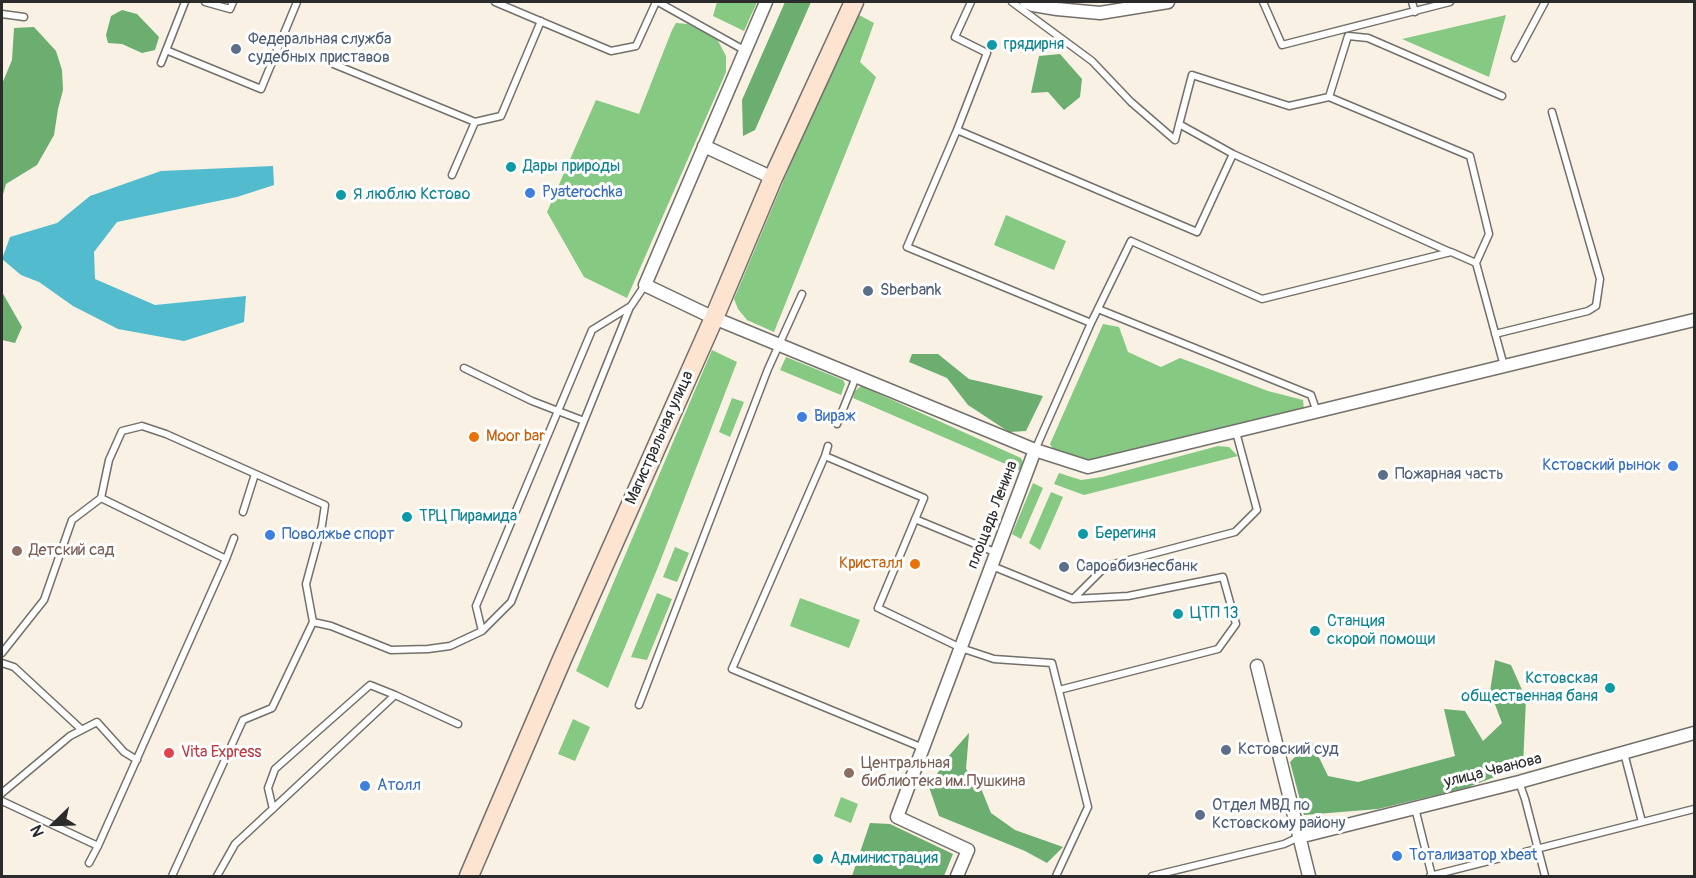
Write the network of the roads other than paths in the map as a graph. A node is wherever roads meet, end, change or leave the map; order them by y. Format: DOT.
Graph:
graph roads {
  1 [pos="185,2"];
  2 [pos="206,2"];
  3 [pos="233,2"];
  4 [pos="297,2"];
  5 [pos="495,2"];
  6 [pos="657,2"];
  7 [pos="766,2"];
  8 [pos="854,2"];
  9 [pos="971,2"];
  10 [pos="1012,2"];
  11 [pos="1026,2"];
  12 [pos="1168,2"];
  13 [pos="1263,2"];
  14 [pos="1412,2"];
  15 [pos="1450,2"];
  16 [pos="1545,2"];
  17 [pos="1415,12"];
  18 [pos="2,14"];
  19 [pos="24,17"];
  20 [pos="541,21"];
  21 [pos="166,50"];
  22 [pos="744,50"];
  23 [pos="1515,58"];
  24 [pos="161,63"];
  25 [pos="332,63"];
  26 [pos="1502,96"];
  27 [pos="1329,97"];
  28 [pos="1552,112"];
  29 [pos="475,122"];
  30 [pos="1179,124"];
  31 [pos="957,130"];
  32 [pos="704,146"];
  33 [pos="1233,154"];
  34 [pos="452,175"];
  35 [pos="773,178"];
  36 [pos="1450,252"];
  37 [pos="1476,263"];
  38 [pos="645,285"];
  39 [pos="802,294"];
  40 [pos="631,306"];
  41 [pos="1098,309"];
  42 [pos="714,318"];
  43 [pos="1695,320"];
  44 [pos="1091,322"];
  45 [pos="1495,334"];
  46 [pos="778,344"];
  47 [pos="1504,366"];
  48 [pos="464,368"];
  49 [pos="856,377"];
  50 [pos="558,412"];
  51 [pos="1317,412"];
  52 [pos="584,421"];
  53 [pos="837,424"];
  54 [pos="1236,432"];
  55 [pos="828,446"];
  56 [pos="1035,450"];
  57 [pos="825,456"];
  58 [pos="255,474"];
  59 [pos="101,498"];
  60 [pos="243,512"];
  61 [pos="915,519"];
  62 [pos="234,538"];
  63 [pos="997,553"];
  64 [pos="226,559"];
  65 [pos="992,566"];
  66 [pos="1073,599"];
  67 [pos="313,622"];
  68 [pos="482,631"];
  69 [pos="961,648"];
  70 [pos="2,653"];
  71 [pos="2,663"];
  72 [pos="1257,666"];
  73 [pos="1059,690"];
  74 [pos="394,695"];
  75 [pos="639,705"];
  76 [pos="458,724"];
  77 [pos="82,730"];
  78 [pos="1695,733"];
  79 [pos="923,748"];
  80 [pos="1624,753"];
  81 [pos="137,760"];
  82 [pos="1519,782"];
  83 [pos="2,793"];
  84 [pos="2,801"];
  85 [pos="273,808"];
  86 [pos="1415,808"];
  87 [pos="1695,809"];
  88 [pos="1642,822"];
  89 [pos="1299,837"];
  90 [pos="98,846"];
  91 [pos="1537,849"];
  92 [pos="89,863"];
  93 [pos="172,876"];
  94 [pos="217,876"];
  95 [pos="469,876"];
  96 [pos="957,876"];
  97 [pos="1056,876"];
  98 [pos="1154,876"];
  99 [pos="1309,876"];
  100 [pos="1431,876"];
  101 [pos="1545,876"];
  1 -- 21 [label="lane"];
  2 -- 3 [label="lane"];
  4 -- 21 [label="lane"];
  5 -- 20 [label="lane"];
  6 -- 20 [label="lane"];
  6 -- 22 [label="lane"];
  7 -- 22 [label="street"];
  8 -- 35 [label="main road, Магистральная улица"];
  9 -- 31 [label="lane"];
  10 -- 30 [label="lane"];
  11 -- 12 [label="street"];
  13 -- 17 [label="lane"];
  14 -- 17 [label="lane"];
  15 -- 17 [label="lane"];
  16 -- 23 [label="lane"];
  18 -- 19 [label="lane"];
  20 -- 29 [label="lane"];
  21 -- 24 [label="lane"];
  22 -- 32 [label="street"];
  25 -- 29 [label="lane"];
  26 -- 27 [label="lane"];
  27 -- 30 [label="lane"];
  27 -- 37 [label="lane"];
  28 -- 45 [label="lane"];
  29 -- 34 [label="lane"];
  30 -- 33 [label="lane"];
  31 -- 33 [label="lane"];
  31 -- 44 [label="lane"];
  32 -- 35 [label="street"];
  32 -- 38 [label="street"];
  33 -- 36 [label="lane"];
  35 -- 42 [label="main road, Магистральная улица"];
  36 -- 37 [label="lane"];
  36 -- 41 [label="lane"];
  37 -- 45 [label="lane"];
  38 -- 40 [label="lane"];
  38 -- 42 [label="street, площадь Ленина"];
  39 -- 46 [label="lane"];
  40 -- 50 [label="lane"];
  40 -- 52 [label="lane"];
  41 -- 44 [label="lane"];
  41 -- 51 [label="lane"];
  42 -- 46 [label="street, площадь Ленина"];
  42 -- 95 [label="main road, Магистральная улица"];
  43 -- 47 [label="street"];
  44 -- 56 [label="lane"];
  45 -- 47 [label="lane"];
  46 -- 49 [label="street, площадь Ленина"];
  46 -- 75 [label="lane"];
  47 -- 51 [label="street"];
  48 -- 50 [label="lane"];
  49 -- 53 [label="lane"];
  49 -- 56 [label="street, площадь Ленина"];
  50 -- 52 [label="lane"];
  50 -- 68 [label="lane"];
  51 -- 54 [label="street"];
  52 -- 68 [label="lane"];
  54 -- 56 [label="street"];
  54 -- 66 [label="lane"];
  55 -- 57 [label="lane"];
  56 -- 63 [label="street, площадь Ленина"];
  57 -- 61 [label="lane"];
  57 -- 79 [label="lane"];
  58 -- 59 [label="lane"];
  58 -- 60 [label="lane"];
  58 -- 67 [label="lane"];
  59 -- 64 [label="lane"];
  59 -- 70 [label="lane"];
  61 -- 63 [label="lane"];
  61 -- 69 [label="lane"];
  62 -- 64 [label="lane"];
  63 -- 65 [label="street, площадь Ленина"];
  64 -- 81 [label="lane"];
  65 -- 66 [label="lane"];
  65 -- 69 [label="street, площадь Ленина"];
  66 -- 73 [label="lane"];
  67 -- 68 [label="lane"];
  67 -- 93 [label="lane"];
  69 -- 73 [label="lane"];
  69 -- 79 [label="street, площадь Ленина"];
  71 -- 77 [label="lane"];
  72 -- 89 [label="street"];
  73 -- 97 [label="lane"];
  74 -- 76 [label="lane"];
  74 -- 85 [label="lane"];
  74 -- 85 [label="lane"];
  77 -- 81 [label="lane"];
  77 -- 83 [label="lane"];
  78 -- 80 [label="street, улица Чванова"];
  79 -- 96 [label="street, площадь Ленина"];
  80 -- 82 [label="street, улица Чванова"];
  80 -- 88 [label="lane"];
  81 -- 90 [label="lane"];
  82 -- 86 [label="street, улица Чванова"];
  82 -- 91 [label="lane"];
  84 -- 90 [label="lane"];
  85 -- 94 [label="lane"];
  86 -- 89 [label="street, улица Чванова"];
  86 -- 100 [label="lane"];
  87 -- 88 [label="lane"];
  88 -- 91 [label="lane"];
  89 -- 98 [label="lane"];
  89 -- 99 [label="street"];
  90 -- 92 [label="lane"];
  91 -- 100 [label="lane"];
  91 -- 101 [label="lane"];
}
